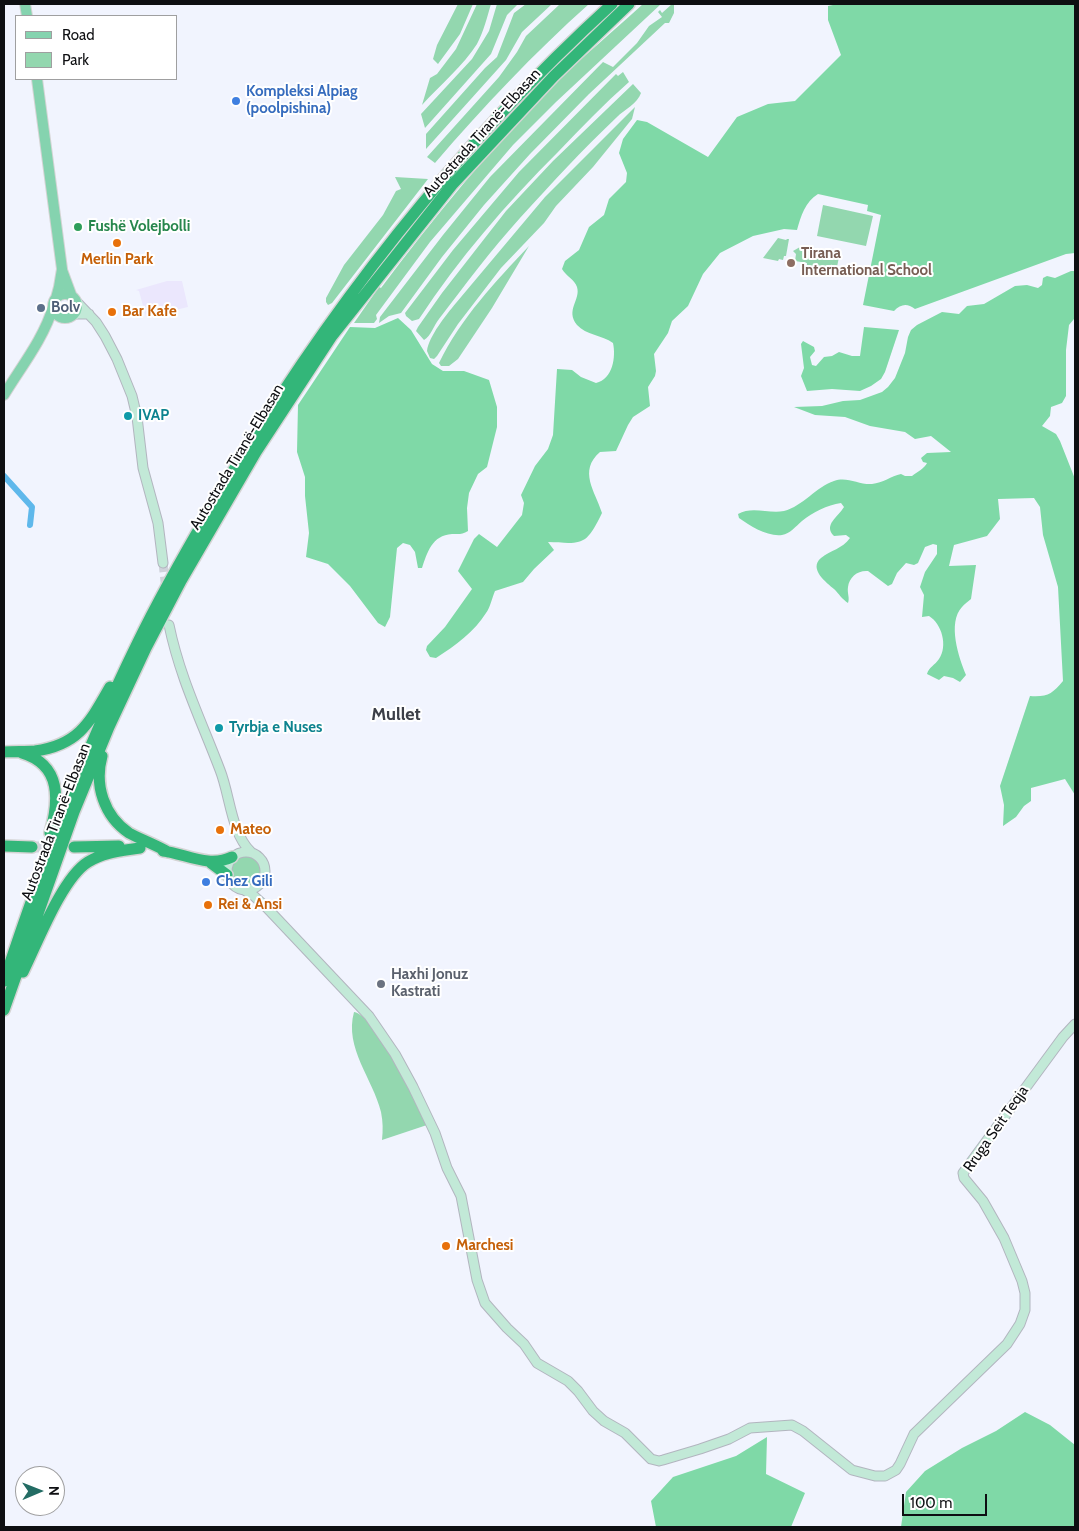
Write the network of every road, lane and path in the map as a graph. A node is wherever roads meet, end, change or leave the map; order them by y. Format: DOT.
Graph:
graph roads {
  1 [pos="612,4"];
  2 [pos="629,4"];
  3 [pos="36,80"];
  4 [pos="62,269"];
  5 [pos="73,298"];
  6 [pos="54,302"];
  7 [pos="74,314"];
  8 [pos="89,314"];
  9 [pos="59,317"];
  10 [pos="41,335"];
  11 [pos="4,395"];
  12 [pos="163,563"];
  13 [pos="169,625"];
  14 [pos="126,667"];
  15 [pos="109,726"];
  16 [pos="8,752"];
  17 [pos="238,833"];
  18 [pos="4,846"];
  19 [pos="32,847"];
  20 [pos="74,847"];
  21 [pos="140,848"];
  22 [pos="168,852"];
  23 [pos="251,852"];
  24 [pos="234,856"];
  25 [pos="211,862"];
  26 [pos="227,875"];
  27 [pos="37,884"];
  28 [pos="260,885"];
  29 [pos="244,890"];
  30 [pos="267,908"];
  31 [pos="4,981"];
  32 [pos="4,1009"];
  33 [pos="1075,1024"];
  1 -- 14 [label="highway, Autostrada Tiranë-Elbasan"];
  2 -- 15 [label="highway, Autostrada Tiranë-Elbasan"];
  3 -- 4 [label="main road"];
  4 -- 5 [label="main road"];
  4 -- 6 [label="main road"];
  5 -- 6 [label="main road"];
  5 -- 7 [label="main road"];
  5 -- 8 [label="main road"];
  6 -- 9 [label="main road"];
  6 -- 10 [label="main road"];
  7 -- 8 [label="main road"];
  7 -- 9 [label="main road"];
  8 -- 12 [label="main road"];
  9 -- 10 [label="main road"];
  10 -- 11 [label="main road"];
  13 -- 17 [label="main road"];
  14 -- 16 [label="highway"];
  14 -- 27 [label="highway, Autostrada Tiranë-Elbasan"];
  15 -- 22 [label="highway"];
  15 -- 32 [label="highway, Autostrada Tiranë-Elbasan"];
  16 -- 27 [label="highway"];
  17 -- 23 [label="main road"];
  17 -- 24 [label="main road"];
  18 -- 19 [label="highway"];
  20 -- 21 [label="highway"];
  21 -- 22 [label="highway"];
  21 -- 32 [label="highway"];
  22 -- 25 [label="highway"];
  23 -- 24 [label="main road"];
  23 -- 28 [label="main road"];
  24 -- 25 [label="highway"];
  24 -- 26 [label="main road"];
  25 -- 26 [label="highway"];
  26 -- 29 [label="main road"];
  27 -- 31 [label="highway, Autostrada Tiranë-Elbasan"];
  28 -- 29 [label="main road"];
  28 -- 30 [label="main road"];
  29 -- 30 [label="main road"];
  30 -- 33 [label="main road, Rruga Seit Teqja"];
}
